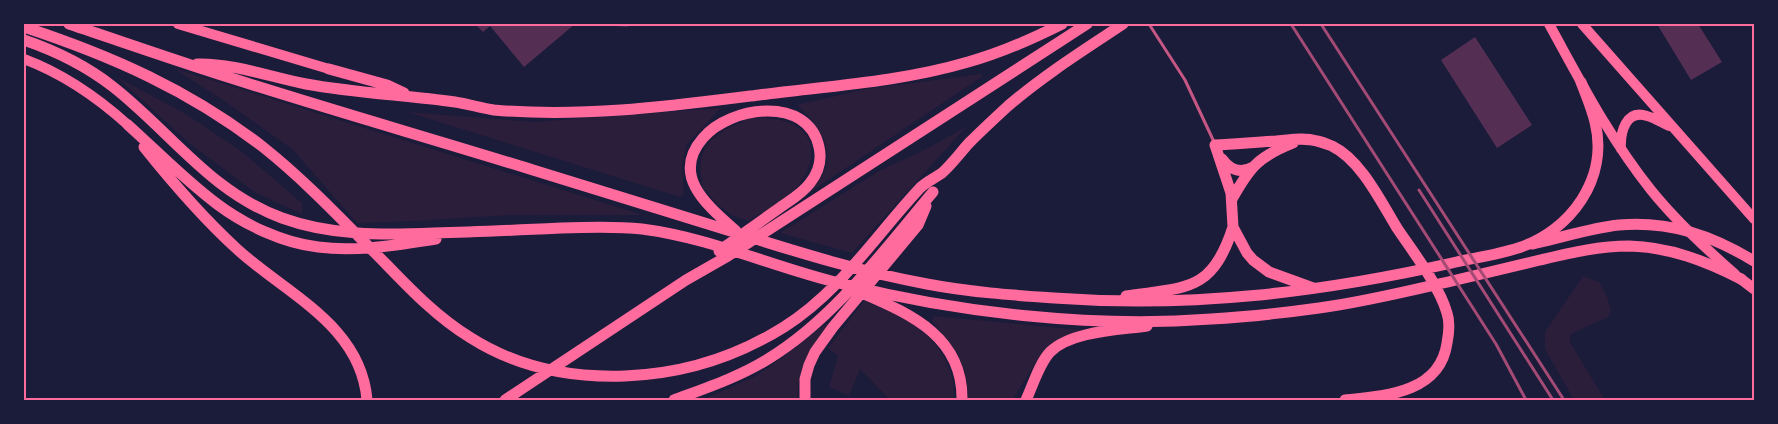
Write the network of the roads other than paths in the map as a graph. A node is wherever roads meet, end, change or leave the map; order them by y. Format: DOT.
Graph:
graph roads {
  1 [pos="69,24"];
  2 [pos="178,24"];
  3 [pos="1062,24"];
  4 [pos="1087,24"];
  5 [pos="1123,24"];
  6 [pos="1149,24"];
  7 [pos="1549,24"];
  8 [pos="1582,24"];
  9 [pos="24,28"];
  10 [pos="24,40"];
  11 [pos="24,59"];
  12 [pos="188,64"];
  13 [pos="329,69"];
  14 [pos="1581,82"];
  15 [pos="414,98"];
  16 [pos="128,125"];
  17 [pos="1674,129"];
  18 [pos="1303,139"];
  19 [pos="1621,149"];
  20 [pos="1218,150"];
  21 [pos="1253,167"];
  22 [pos="942,173"];
  23 [pos="933,192"];
  24 [pos="1232,199"];
  25 [pos="1754,219"];
  26 [pos="1234,227"];
  27 [pos="1687,230"];
  28 [pos="488,231"];
  29 [pos="739,234"];
  30 [pos="1518,248"];
  31 [pos="1754,261"];
  32 [pos="1741,279"];
  33 [pos="686,280"];
  34 [pos="842,284"];
  35 [pos="1314,289"];
  36 [pos="1754,289"];
  37 [pos="1095,301"];
  38 [pos="1182,321"];
  39 [pos="510,397"];
  40 [pos="367,400"];
  41 [pos="674,400"];
  42 [pos="805,400"];
  43 [pos="962,400"];
  44 [pos="1026,400"];
  45 [pos="1345,400"];
  1 -- 12 [label="highway"];
  2 -- 13 [label="main road"];
  3 -- 15 [label="highway"];
  4 -- 33 [label="highway"];
  5 -- 22 [label="highway"];
  6 -- 20 [label="lane"];
  7 -- 14 [label="main road"];
  8 -- 17 [label="main road"];
  9 -- 22 [label="highway"];
  10 -- 28 [label="highway"];
  11 -- 16 [label="main road"];
  12 -- 15 [label="highway"];
  12 -- 29 [label="highway"];
  13 -- 15 [label="highway"];
  14 -- 19 [label="main road"];
  14 -- 30 [label="highway"];
  16 -- 28 [label="highway"];
  16 -- 40 [label="highway"];
  17 -- 19 [label="main road"];
  17 -- 25 [label="main road"];
  18 -- 20 [label="highway"];
  18 -- 21 [label="highway"];
  18 -- 45 [label="highway"];
  19 -- 27 [label="main road"];
  20 -- 21 [label="highway"];
  20 -- 24 [label="highway"];
  21 -- 24 [label="highway"];
  22 -- 23 [label="highway"];
  23 -- 41 [label="highway"];
  23 -- 42 [label="highway"];
  24 -- 26 [label="highway"];
  26 -- 35 [label="highway"];
  26 -- 37 [label="highway"];
  27 -- 30 [label="highway"];
  27 -- 31 [label="highway"];
  27 -- 32 [label="main road"];
  28 -- 34 [label="highway"];
  29 -- 33 [label="highway"];
  29 -- 37 [label="highway"];
  30 -- 35 [label="highway"];
  32 -- 36 [label="highway"];
  32 -- 38 [label="highway"];
  33 -- 39 [label="highway"];
  34 -- 38 [label="highway"];
  34 -- 43 [label="highway"];
  35 -- 37 [label="highway"];
  38 -- 44 [label="highway"];
}
